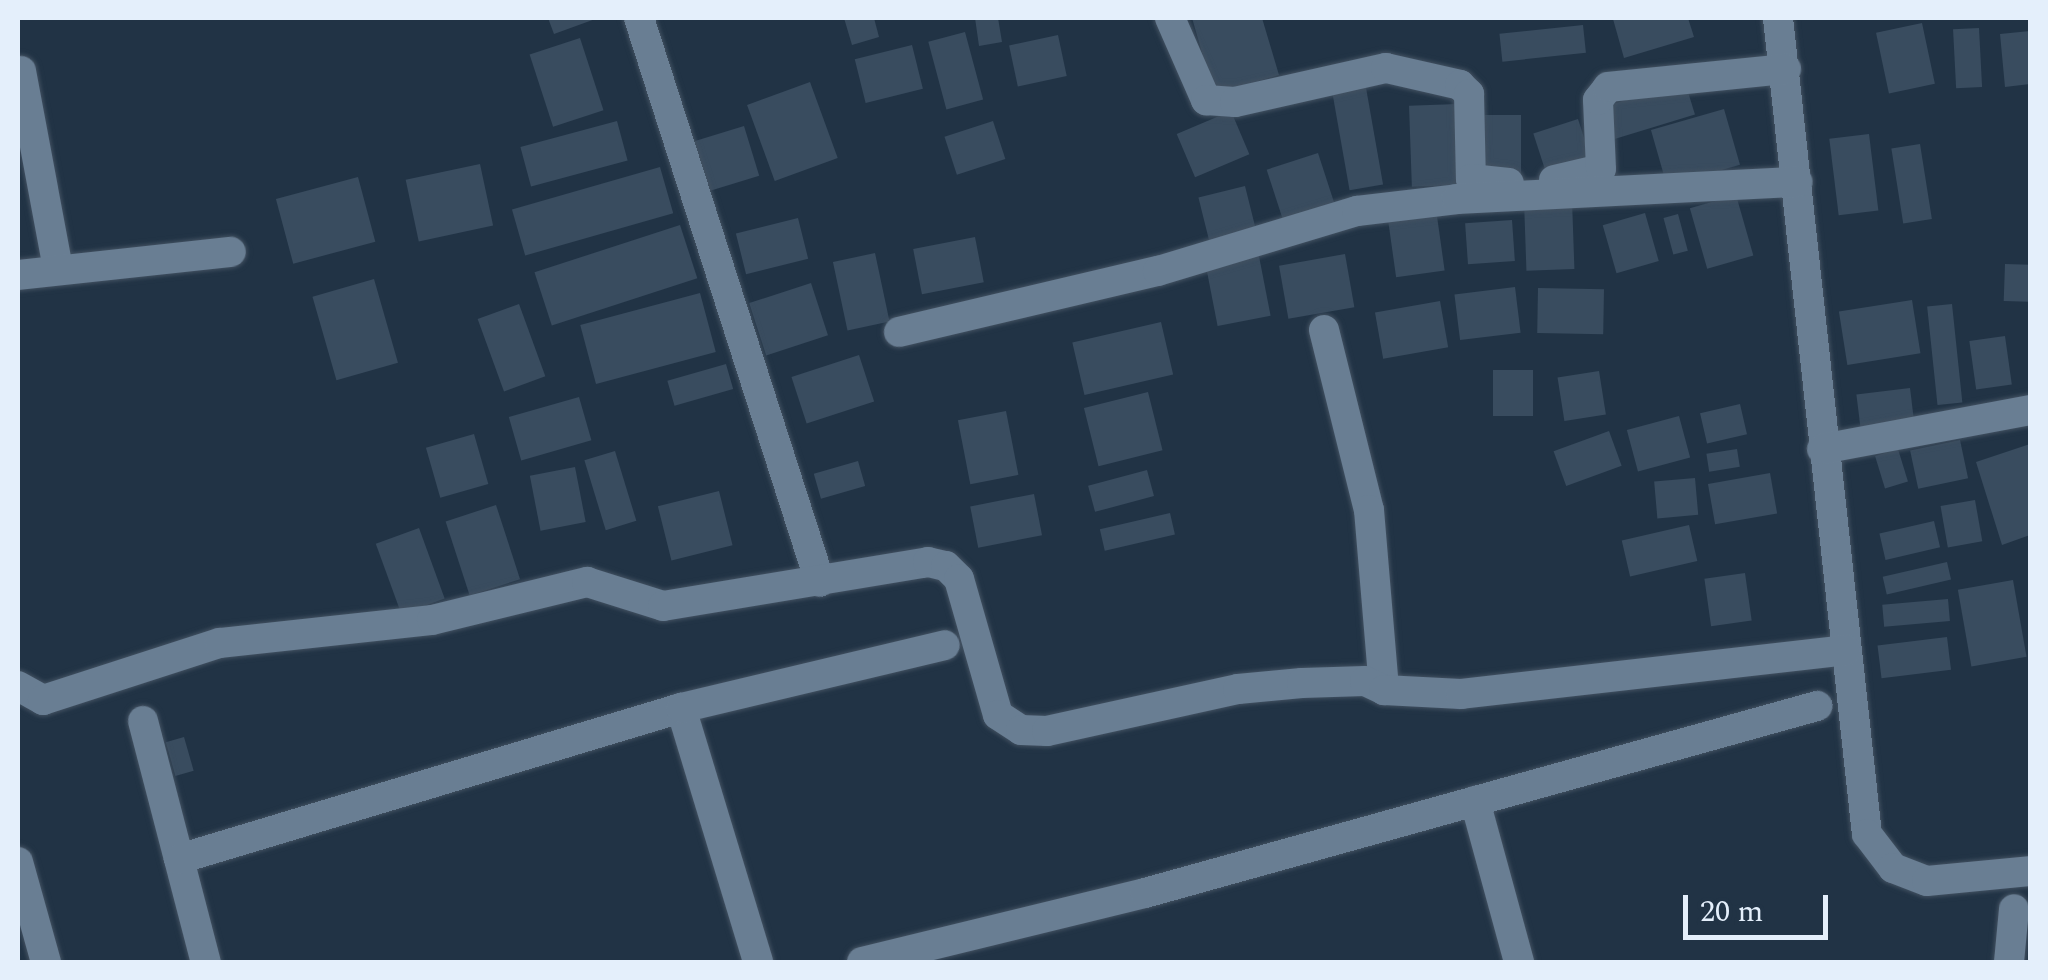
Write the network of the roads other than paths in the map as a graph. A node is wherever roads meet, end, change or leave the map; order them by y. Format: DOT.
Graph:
graph roads {
  1 [pos="639,18"];
  2 [pos="1170,18"];
  3 [pos="1778,18"];
  4 [pos="1786,69"];
  5 [pos="21,71"];
  6 [pos="1798,182"];
  7 [pos="231,252"];
  8 [pos="58,268"];
  9 [pos="18,275"];
  10 [pos="1324,330"];
  11 [pos="900,332"];
  12 [pos="2030,410"];
  13 [pos="1822,449"];
  14 [pos="820,582"];
  15 [pos="945,646"];
  16 [pos="1845,650"];
  17 [pos="18,686"];
  18 [pos="1384,690"];
  19 [pos="1817,706"];
  20 [pos="681,708"];
  21 [pos="143,721"];
  22 [pos="1475,801"];
  23 [pos="179,859"];
  24 [pos="18,862"];
  25 [pos="2030,871"];
  26 [pos="22,894"];
  27 [pos="2014,909"];
  28 [pos="46,962"];
  29 [pos="206,962"];
  30 [pos="758,962"];
  31 [pos="862,962"];
  32 [pos="1518,962"];
  33 [pos="2009,962"];
  1 -- 14 [label="street"];
  2 -- 4 [label="street"];
  3 -- 4 [label="street"];
  4 -- 6 [label="street"];
  5 -- 8 [label="street"];
  6 -- 11 [label="street"];
  6 -- 13 [label="street"];
  7 -- 8 [label="street"];
  8 -- 9 [label="street"];
  10 -- 18 [label="street"];
  12 -- 13 [label="street"];
  13 -- 16 [label="street"];
  14 -- 17 [label="street"];
  14 -- 18 [label="street"];
  15 -- 20 [label="street"];
  16 -- 18 [label="street"];
  16 -- 25 [label="street"];
  19 -- 22 [label="street"];
  20 -- 23 [label="street"];
  20 -- 30 [label="street"];
  21 -- 23 [label="street"];
  22 -- 31 [label="street"];
  22 -- 32 [label="street"];
  23 -- 29 [label="street"];
  24 -- 26 [label="street"];
  26 -- 28 [label="street"];
  27 -- 33 [label="street"];
}
